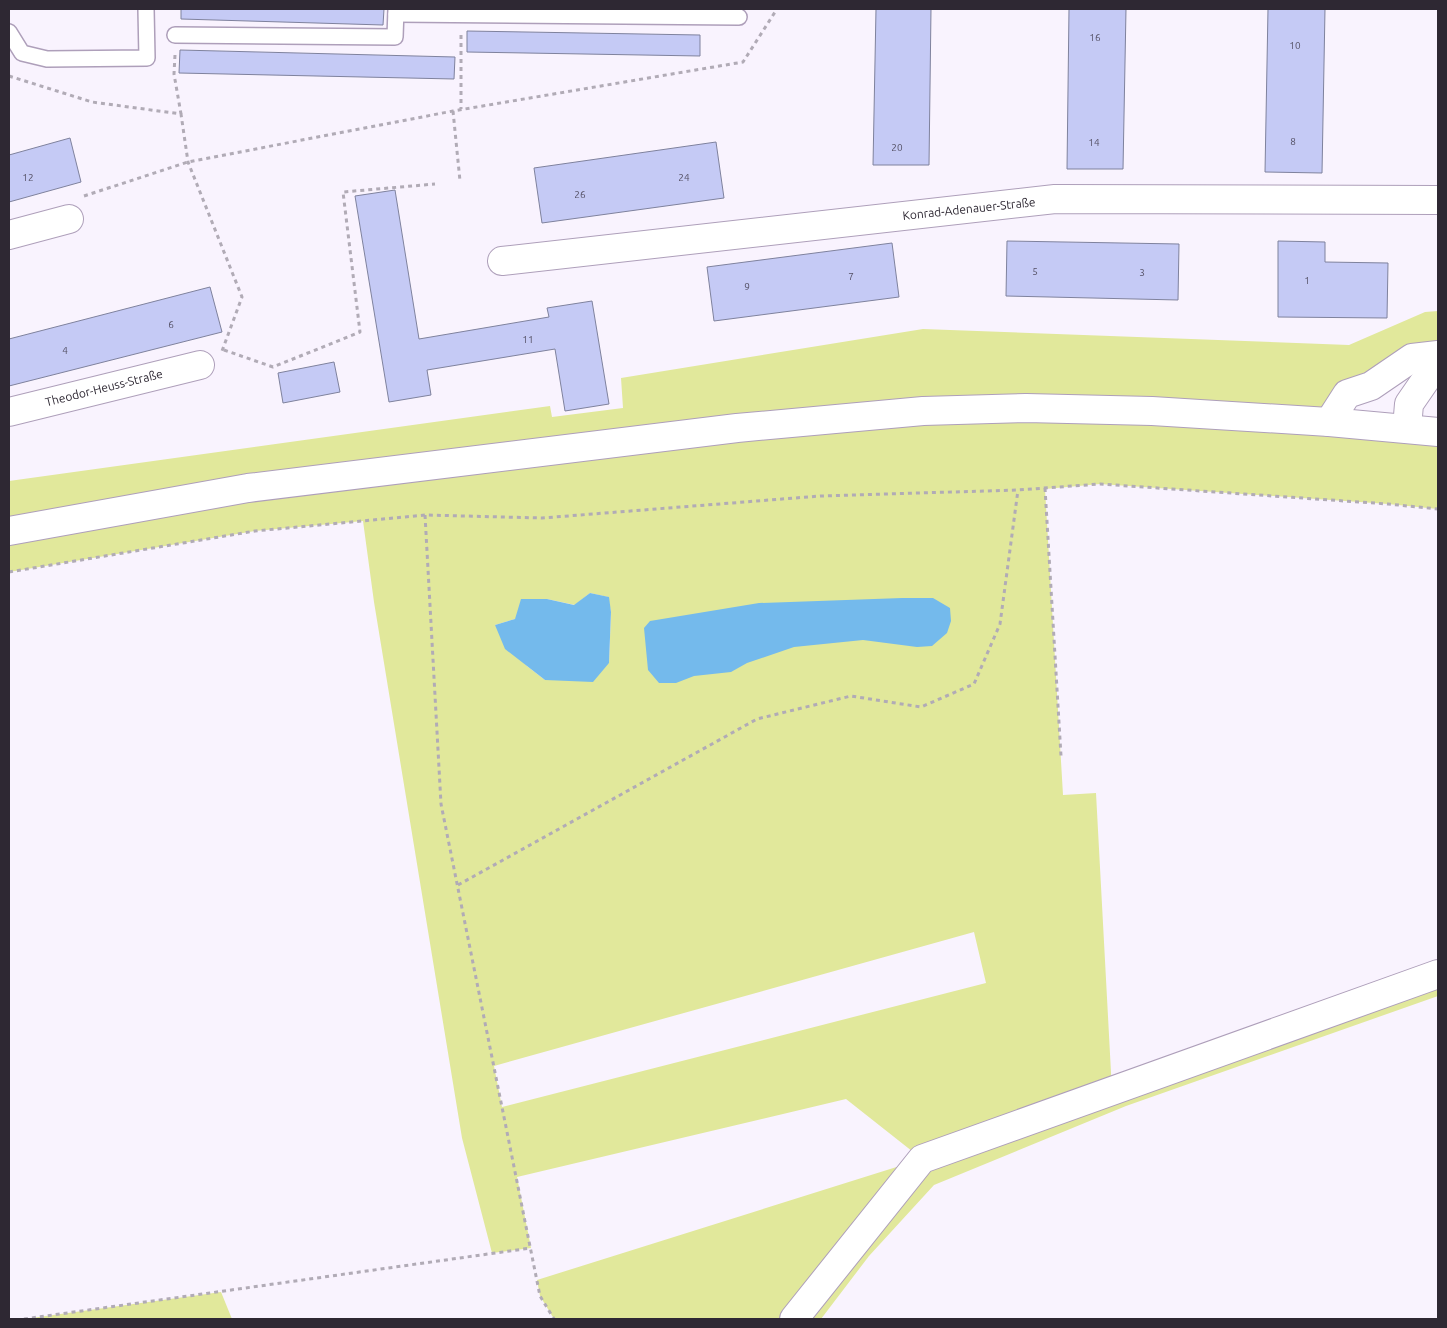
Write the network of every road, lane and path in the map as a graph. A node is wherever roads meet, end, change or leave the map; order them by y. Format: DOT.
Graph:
graph roads {
  1 [pos="146,9"];
  2 [pos="777,9"];
  3 [pos="396,12"];
  4 [pos="461,15"];
  5 [pos="740,17"];
  6 [pos="9,32"];
  7 [pos="175,35"];
  8 [pos="9,76"];
  9 [pos="461,109"];
  10 [pos="454,111"];
  11 [pos="180,114"];
  12 [pos="188,162"];
  13 [pos="460,182"];
  14 [pos="435,184"];
  15 [pos="1438,200"];
  16 [pos="66,220"];
  17 [pos="9,235"];
  18 [pos="502,261"];
  19 [pos="223,350"];
  20 [pos="1438,355"];
  21 [pos="1438,362"];
  22 [pos="200,365"];
  23 [pos="9,412"];
  24 [pos="1329,422"];
  25 [pos="1407,428"];
  26 [pos="1438,432"];
  27 [pos="1045,488"];
  28 [pos="1018,490"];
  29 [pos="1438,509"];
  30 [pos="425,515"];
  31 [pos="9,530"];
  32 [pos="9,572"];
  33 [pos="1061,756"];
  34 [pos="458,884"];
  35 [pos="1438,974"];
  36 [pos="531,1248"];
  37 [pos="24,1319"];
  38 [pos="554,1319"];
  39 [pos="794,1319"];
  1 -- 6 [label="lane"];
  2 -- 9 [label="path"];
  3 -- 4 [label="lane"];
  3 -- 7 [label="lane"];
  4 -- 5 [label="lane"];
  4 -- 9 [label="path"];
  7 -- 11 [label="path"];
  8 -- 11 [label="path"];
  9 -- 10 [label="path"];
  10 -- 12 [label="path"];
  10 -- 13 [label="path"];
  11 -- 12 [label="path"];
  12 -- 16 [label="path"];
  12 -- 19 [label="path"];
  14 -- 19 [label="path"];
  15 -- 18 [label="street, Konrad-Adenauer-Straße"];
  16 -- 17 [label="street"];
  19 -- 22 [label="path"];
  20 -- 24 [label="street"];
  21 -- 25 [label="street"];
  22 -- 23 [label="street, Theodor-Heuss-Straße"];
  24 -- 25 [label="street"];
  24 -- 31 [label="street"];
  25 -- 26 [label="street"];
  27 -- 28 [label="path"];
  27 -- 29 [label="path"];
  27 -- 33 [label="path"];
  28 -- 30 [label="path"];
  28 -- 34 [label="path"];
  30 -- 32 [label="path"];
  30 -- 34 [label="path"];
  34 -- 36 [label="path"];
  35 -- 39 [label="street"];
  36 -- 37 [label="path"];
  36 -- 38 [label="path"];
}
